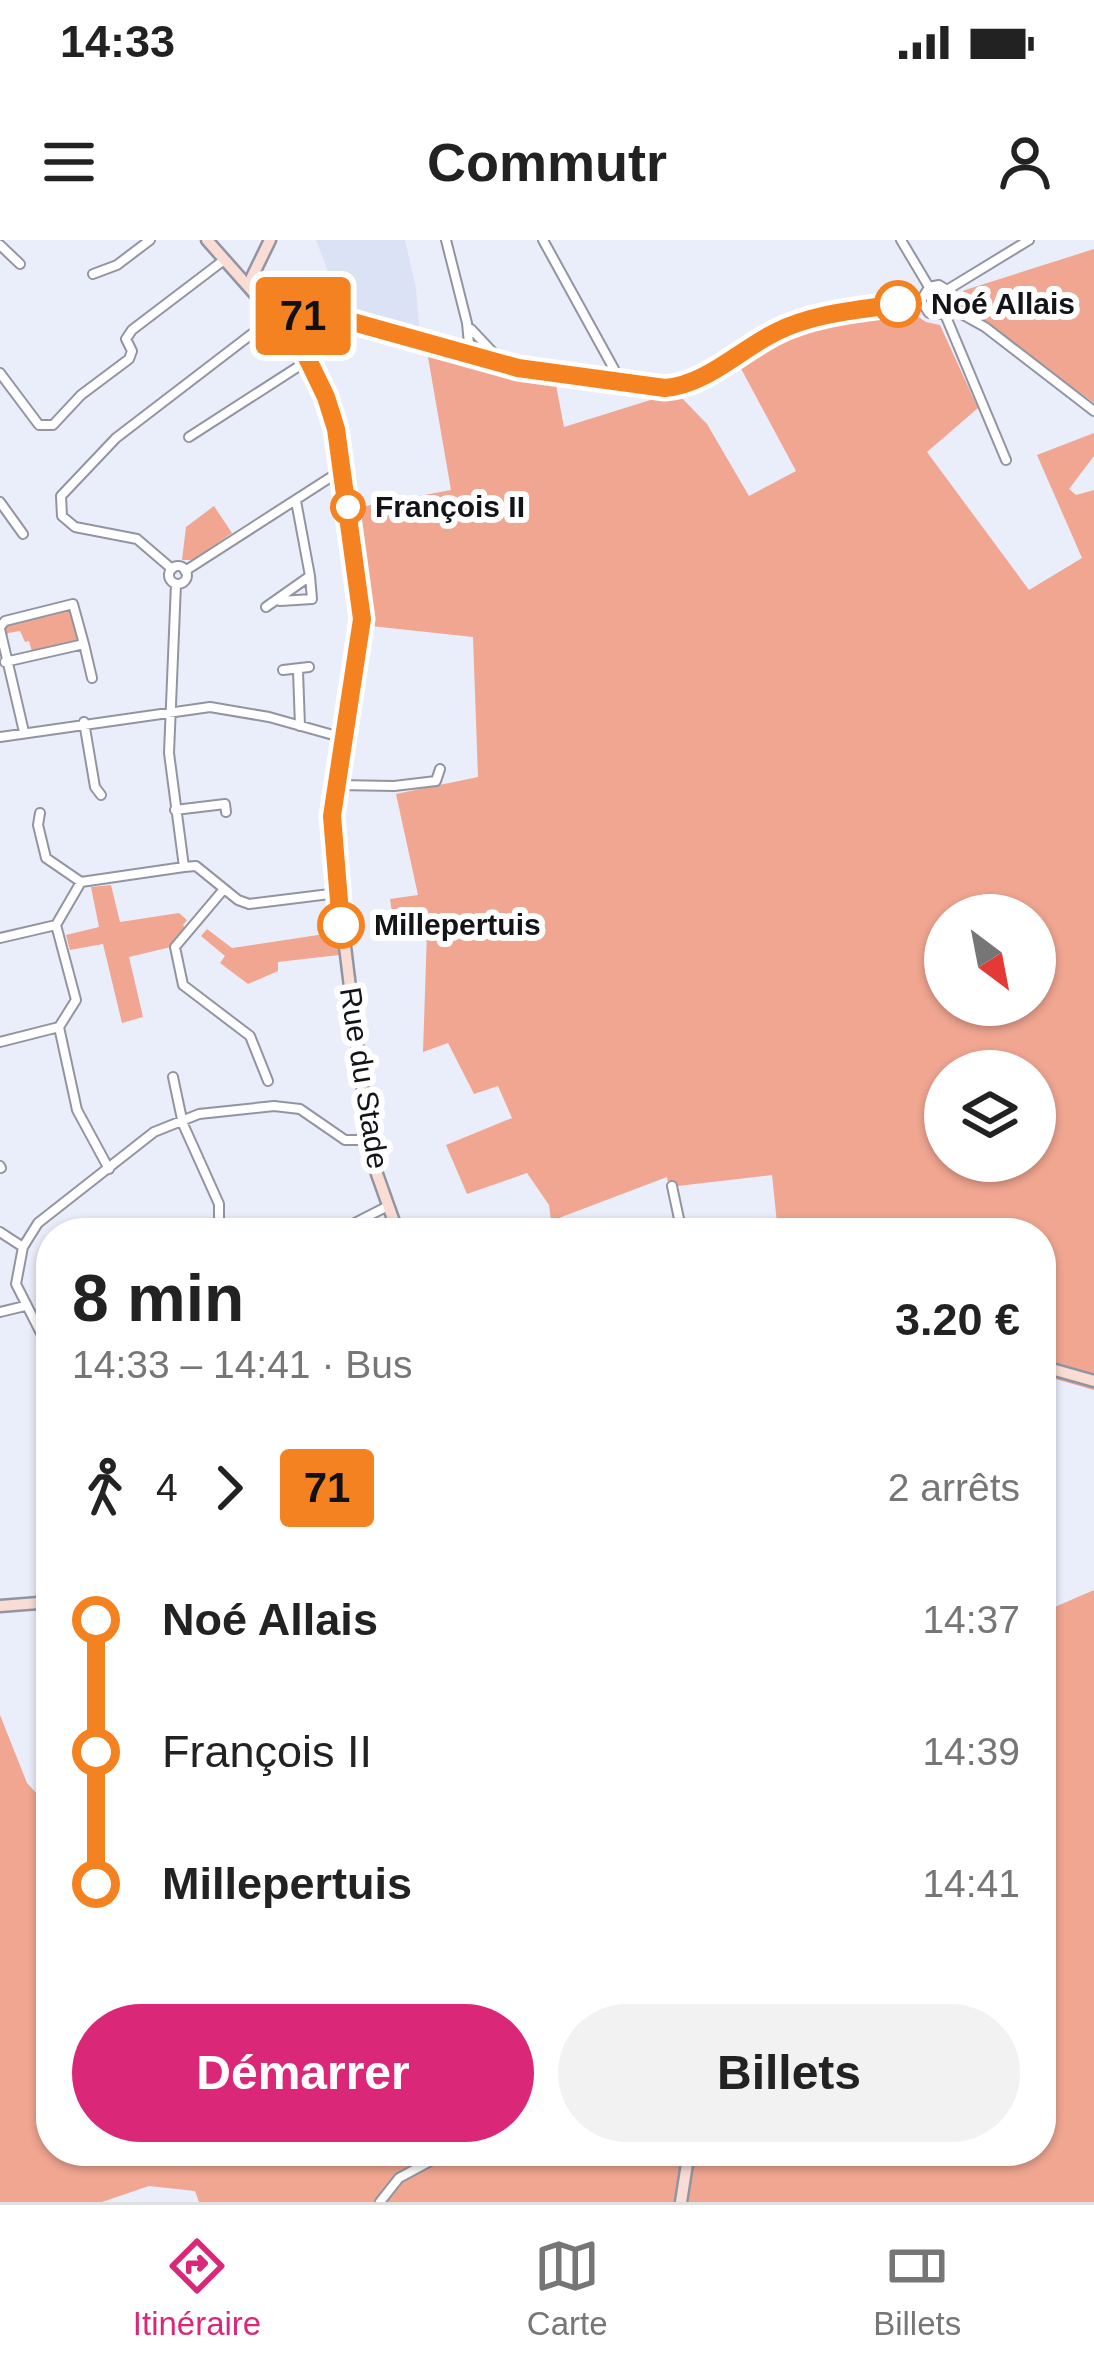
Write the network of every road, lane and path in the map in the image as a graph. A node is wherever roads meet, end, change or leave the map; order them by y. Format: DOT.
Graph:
graph roads {
  1 [pos="150,240"];
  2 [pos="207,240"];
  3 [pos="270,240"];
  4 [pos="446,240"];
  5 [pos="543,240"];
  6 [pos="902,240"];
  7 [pos="1022,242"];
  8 [pos="0,245"];
  9 [pos="228,264"];
  10 [pos="20,265"];
  11 [pos="253,271"];
  12 [pos="92,274"];
  13 [pos="929,286"];
  14 [pos="947,290"];
  15 [pos="279,298"];
  16 [pos="296,301"];
  17 [pos="921,301"];
  18 [pos="946,309"];
  19 [pos="282,321"];
  20 [pos="467,323"];
  21 [pos="483,344"];
  22 [pos="466,354"];
  23 [pos="305,359"];
  24 [pos="482,359"];
  25 [pos="506,365"];
  26 [pos="0,373"];
  27 [pos="613,382"];
  28 [pos="1094,411"];
  29 [pos="189,437"];
  30 [pos="1006,460"];
  31 [pos="344,474"];
  32 [pos="296,501"];
  33 [pos="0,502"];
  34 [pos="23,534"];
  35 [pos="172,569"];
  36 [pos="185,571"];
  37 [pos="310,576"];
  38 [pos="176,584"];
  39 [pos="278,601"];
  40 [pos="266,607"];
  41 [pos="0,628"];
  42 [pos="83,644"];
  43 [pos="5,662"];
  44 [pos="283,670"];
  45 [pos="92,678"];
  46 [pos="171,711"];
  47 [pos="84,722"];
  48 [pos="300,727"];
  49 [pos="24,732"];
  50 [pos="0,737"];
  51 [pos="344,738"];
  52 [pos="440,770"];
  53 [pos="336,785"];
  54 [pos="101,795"];
  55 [pos="175,810"];
  56 [pos="226,812"];
  57 [pos="40,813"];
  58 [pos="184,867"];
  59 [pos="80,882"];
  60 [pos="224,890"];
  61 [pos="338,893"];
  62 [pos="56,925"];
  63 [pos="0,938"];
  64 [pos="59,1028"];
  65 [pos="0,1042"];
  66 [pos="173,1077"];
  67 [pos="268,1081"];
  68 [pos="182,1118"];
  69 [pos="370,1140"];
  70 [pos="109,1168"];
  71 [pos="672,1186"];
  72 [pos="388,1206"];
  73 [pos="44,1218"];
  74 [pos="219,1218"];
  75 [pos="364,1218"];
  76 [pos="392,1218"];
  77 [pos="679,1218"];
  78 [pos="36,1226"];
  79 [pos="0,1232"];
  80 [pos="23,1246"];
  81 [pos="25,1306"];
  82 [pos="0,1312"];
  83 [pos="36,1326"];
  84 [pos="1056,1370"];
  85 [pos="1094,1381"];
  86 [pos="36,1603"];
  87 [pos="0,1606"];
  88 [pos="421,2166"];
  89 [pos="687,2166"];
  90 [pos="380,2202"];
  91 [pos="681,2202"];
  1 -- 12 [label="street"];
  2 -- 9 [label="street, Rue du Stade"];
  3 -- 11 [label="street"];
  4 -- 20 [label="street"];
  5 -- 27 [label="street"];
  6 -- 13 [label="street"];
  7 -- 14 [label="street"];
  8 -- 10 [label="street"];
  9 -- 11 [label="street"];
  9 -- 19 [label="street, Rue du Stade"];
  9 -- 26 [label="street"];
  11 -- 15 [label="street"];
  13 -- 14 [label="street"];
  13 -- 17 [label="street"];
  14 -- 18 [label="street"];
  15 -- 16 [label="street"];
  15 -- 19 [label="street"];
  16 -- 19 [label="street"];
  16 -- 22 [label="street"];
  17 -- 18 [label="street"];
  17 -- 27 [label="street"];
  18 -- 28 [label="street"];
  18 -- 30 [label="street"];
  19 -- 22 [label="street"];
  19 -- 23 [label="street, Rue du Stade"];
  19 -- 35 [label="street"];
  20 -- 21 [label="street"];
  20 -- 22 [label="street"];
  21 -- 24 [label="street"];
  21 -- 25 [label="street"];
  22 -- 24 [label="street"];
  23 -- 29 [label="street"];
  23 -- 31 [label="street, Rue du Stade"];
  24 -- 25 [label="street"];
  25 -- 27 [label="street"];
  31 -- 32 [label="street"];
  31 -- 51 [label="street, Rue du Stade"];
  32 -- 36 [label="street"];
  32 -- 37 [label="street"];
  33 -- 34 [label="street"];
  35 -- 36 [label="street"];
  35 -- 38 [label="street"];
  36 -- 38 [label="street"];
  37 -- 39 [label="street"];
  37 -- 39 [label="street"];
  38 -- 46 [label="street"];
  39 -- 40 [label="street"];
  41 -- 42 [label="street"];
  41 -- 43 [label="street"];
  42 -- 43 [label="street"];
  42 -- 45 [label="street"];
  43 -- 49 [label="street"];
  44 -- 48 [label="street"];
  46 -- 47 [label="street"];
  46 -- 48 [label="street"];
  46 -- 55 [label="street"];
  47 -- 49 [label="street"];
  47 -- 54 [label="street"];
  48 -- 51 [label="street"];
  49 -- 50 [label="street"];
  51 -- 53 [label="street, Rue du Stade"];
  52 -- 53 [label="street"];
  53 -- 61 [label="street, Rue du Stade"];
  55 -- 56 [label="street"];
  55 -- 58 [label="street"];
  57 -- 59 [label="street"];
  58 -- 59 [label="street"];
  58 -- 60 [label="street"];
  59 -- 62 [label="street"];
  60 -- 61 [label="street"];
  60 -- 67 [label="street"];
  61 -- 69 [label="street, Rue du Stade"];
  62 -- 63 [label="street"];
  62 -- 64 [label="street"];
  64 -- 65 [label="street"];
  64 -- 70 [label="street"];
  66 -- 68 [label="street"];
  68 -- 69 [label="street"];
  68 -- 70 [label="street"];
  68 -- 74 [label="street"];
  69 -- 72 [label="street, Rue du Stade"];
  70 -- 73 [label="street"];
  71 -- 77 [label="street"];
  72 -- 75 [label="street"];
  72 -- 76 [label="street, Rue du Stade"];
  78 -- 80 [label="street"];
  79 -- 80 [label="street"];
  80 -- 81 [label="street"];
  81 -- 82 [label="street"];
  81 -- 83 [label="street"];
  84 -- 85 [label="street"];
  86 -- 87 [label="street"];
  88 -- 90 [label="street"];
  89 -- 91 [label="street"];
}
